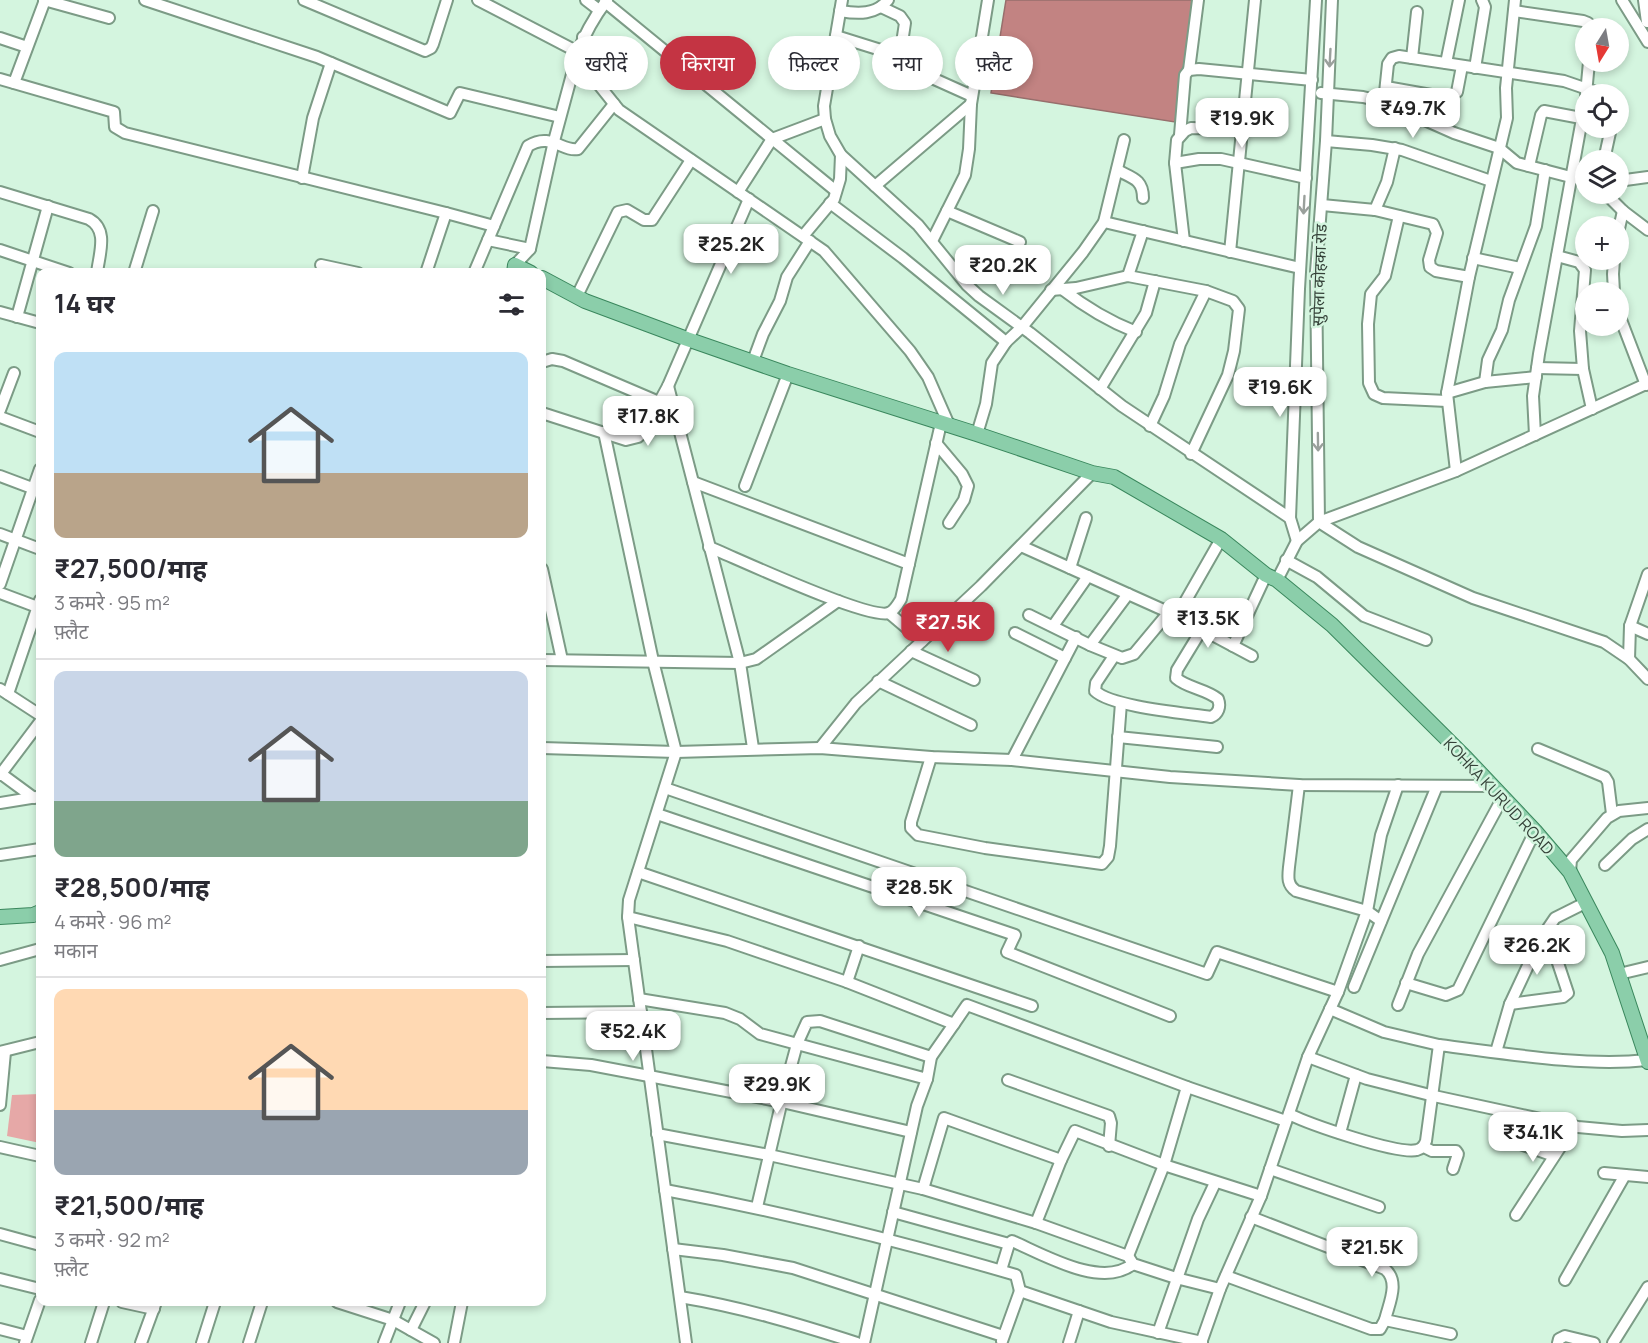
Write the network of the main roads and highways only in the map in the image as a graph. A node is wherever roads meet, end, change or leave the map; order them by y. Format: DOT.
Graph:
graph roads {
  1 [pos="546,280"];
  2 [pos="36,914"];
  3 [pos="0,917"];
  4 [pos="1648,1061"];
  1 -- 4 [label="main road, KOHKA KURUD ROAD"];
  2 -- 3 [label="main road"];
}
